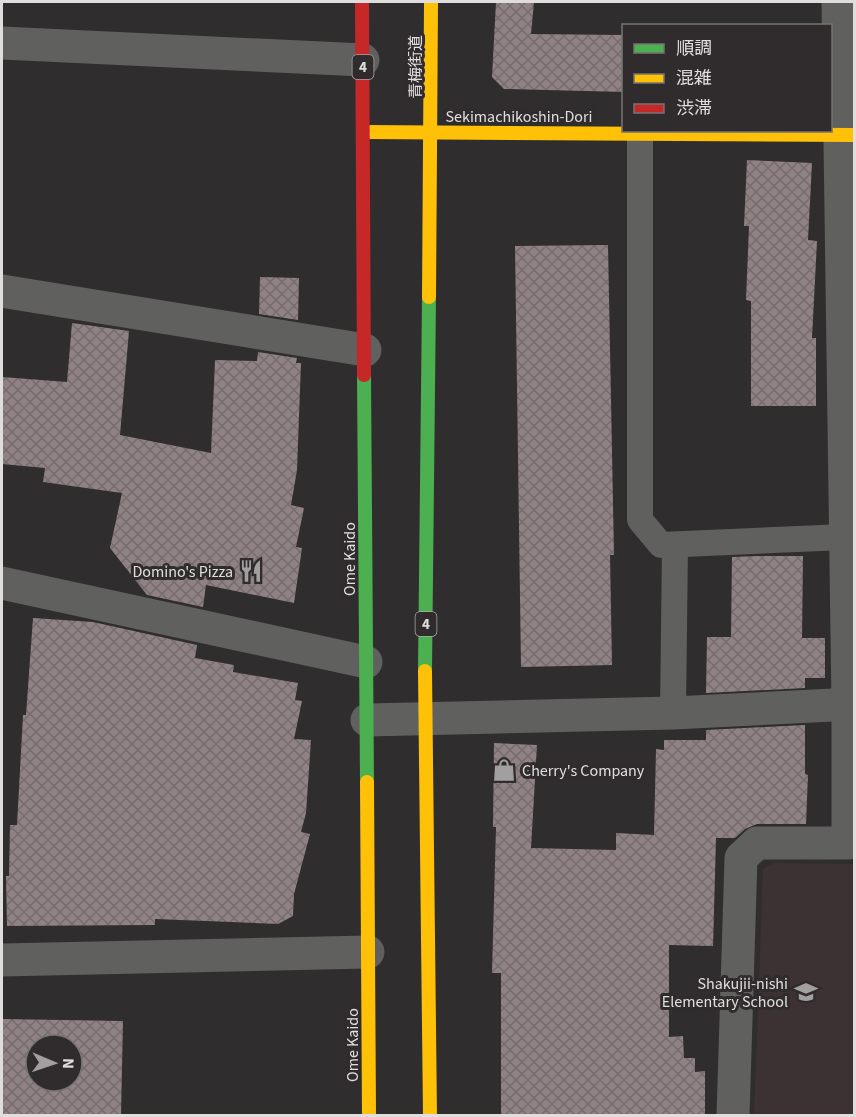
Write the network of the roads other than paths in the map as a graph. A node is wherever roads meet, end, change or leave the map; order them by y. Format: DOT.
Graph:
graph roads {
  1 [pos="362,2"];
  2 [pos="431,2"];
  3 [pos="838,2"];
  4 [pos="2,43"];
  5 [pos="363,60"];
  6 [pos="364,132"];
  7 [pos="431,132"];
  8 [pos="640,134"];
  9 [pos="847,135"];
  10 [pos="2,291"];
  11 [pos="365,350"];
  12 [pos="845,537"];
  13 [pos="675,545"];
  14 [pos="2,583"];
  15 [pos="366,662"];
  16 [pos="851,704"];
  17 [pos="673,713"];
  18 [pos="425,719"];
  19 [pos="366,720"];
  20 [pos="368,952"];
  21 [pos="2,960"];
  22 [pos="369,1116"];
  23 [pos="430,1116"];
  24 [pos="732,1116"];
  1 -- 5 [label="main road, Ome Kaido / 4"];
  2 -- 7 [label="main road, 青梅街道 / 4"];
  3 -- 9 [label="street"];
  4 -- 5 [label="street"];
  5 -- 6 [label="main road, Ome Kaido / 4"];
  6 -- 7 [label="main road, Sekimachikoshin-Dori"];
  6 -- 11 [label="main road, Ome Kaido / 4"];
  7 -- 8 [label="main road, Sekimachikoshin-Dori"];
  7 -- 18 [label="main road, 4"];
  8 -- 9 [label="main road, Sekimachikoshin-Dori"];
  8 -- 13 [label="lane"];
  9 -- 12 [label="street"];
  10 -- 11 [label="street"];
  11 -- 15 [label="main road, Ome Kaido / 4"];
  12 -- 13 [label="lane"];
  12 -- 16 [label="street"];
  13 -- 17 [label="lane"];
  14 -- 15 [label="street"];
  15 -- 19 [label="main road, Ome Kaido / 4"];
  16 -- 17 [label="street"];
  16 -- 24 [label="street"];
  17 -- 18 [label="street"];
  18 -- 19 [label="street"];
  18 -- 23 [label="main road, 4"];
  19 -- 20 [label="main road, Ome Kaido / 4"];
  20 -- 21 [label="street"];
  20 -- 22 [label="main road, Ome Kaido / 4"];
}
